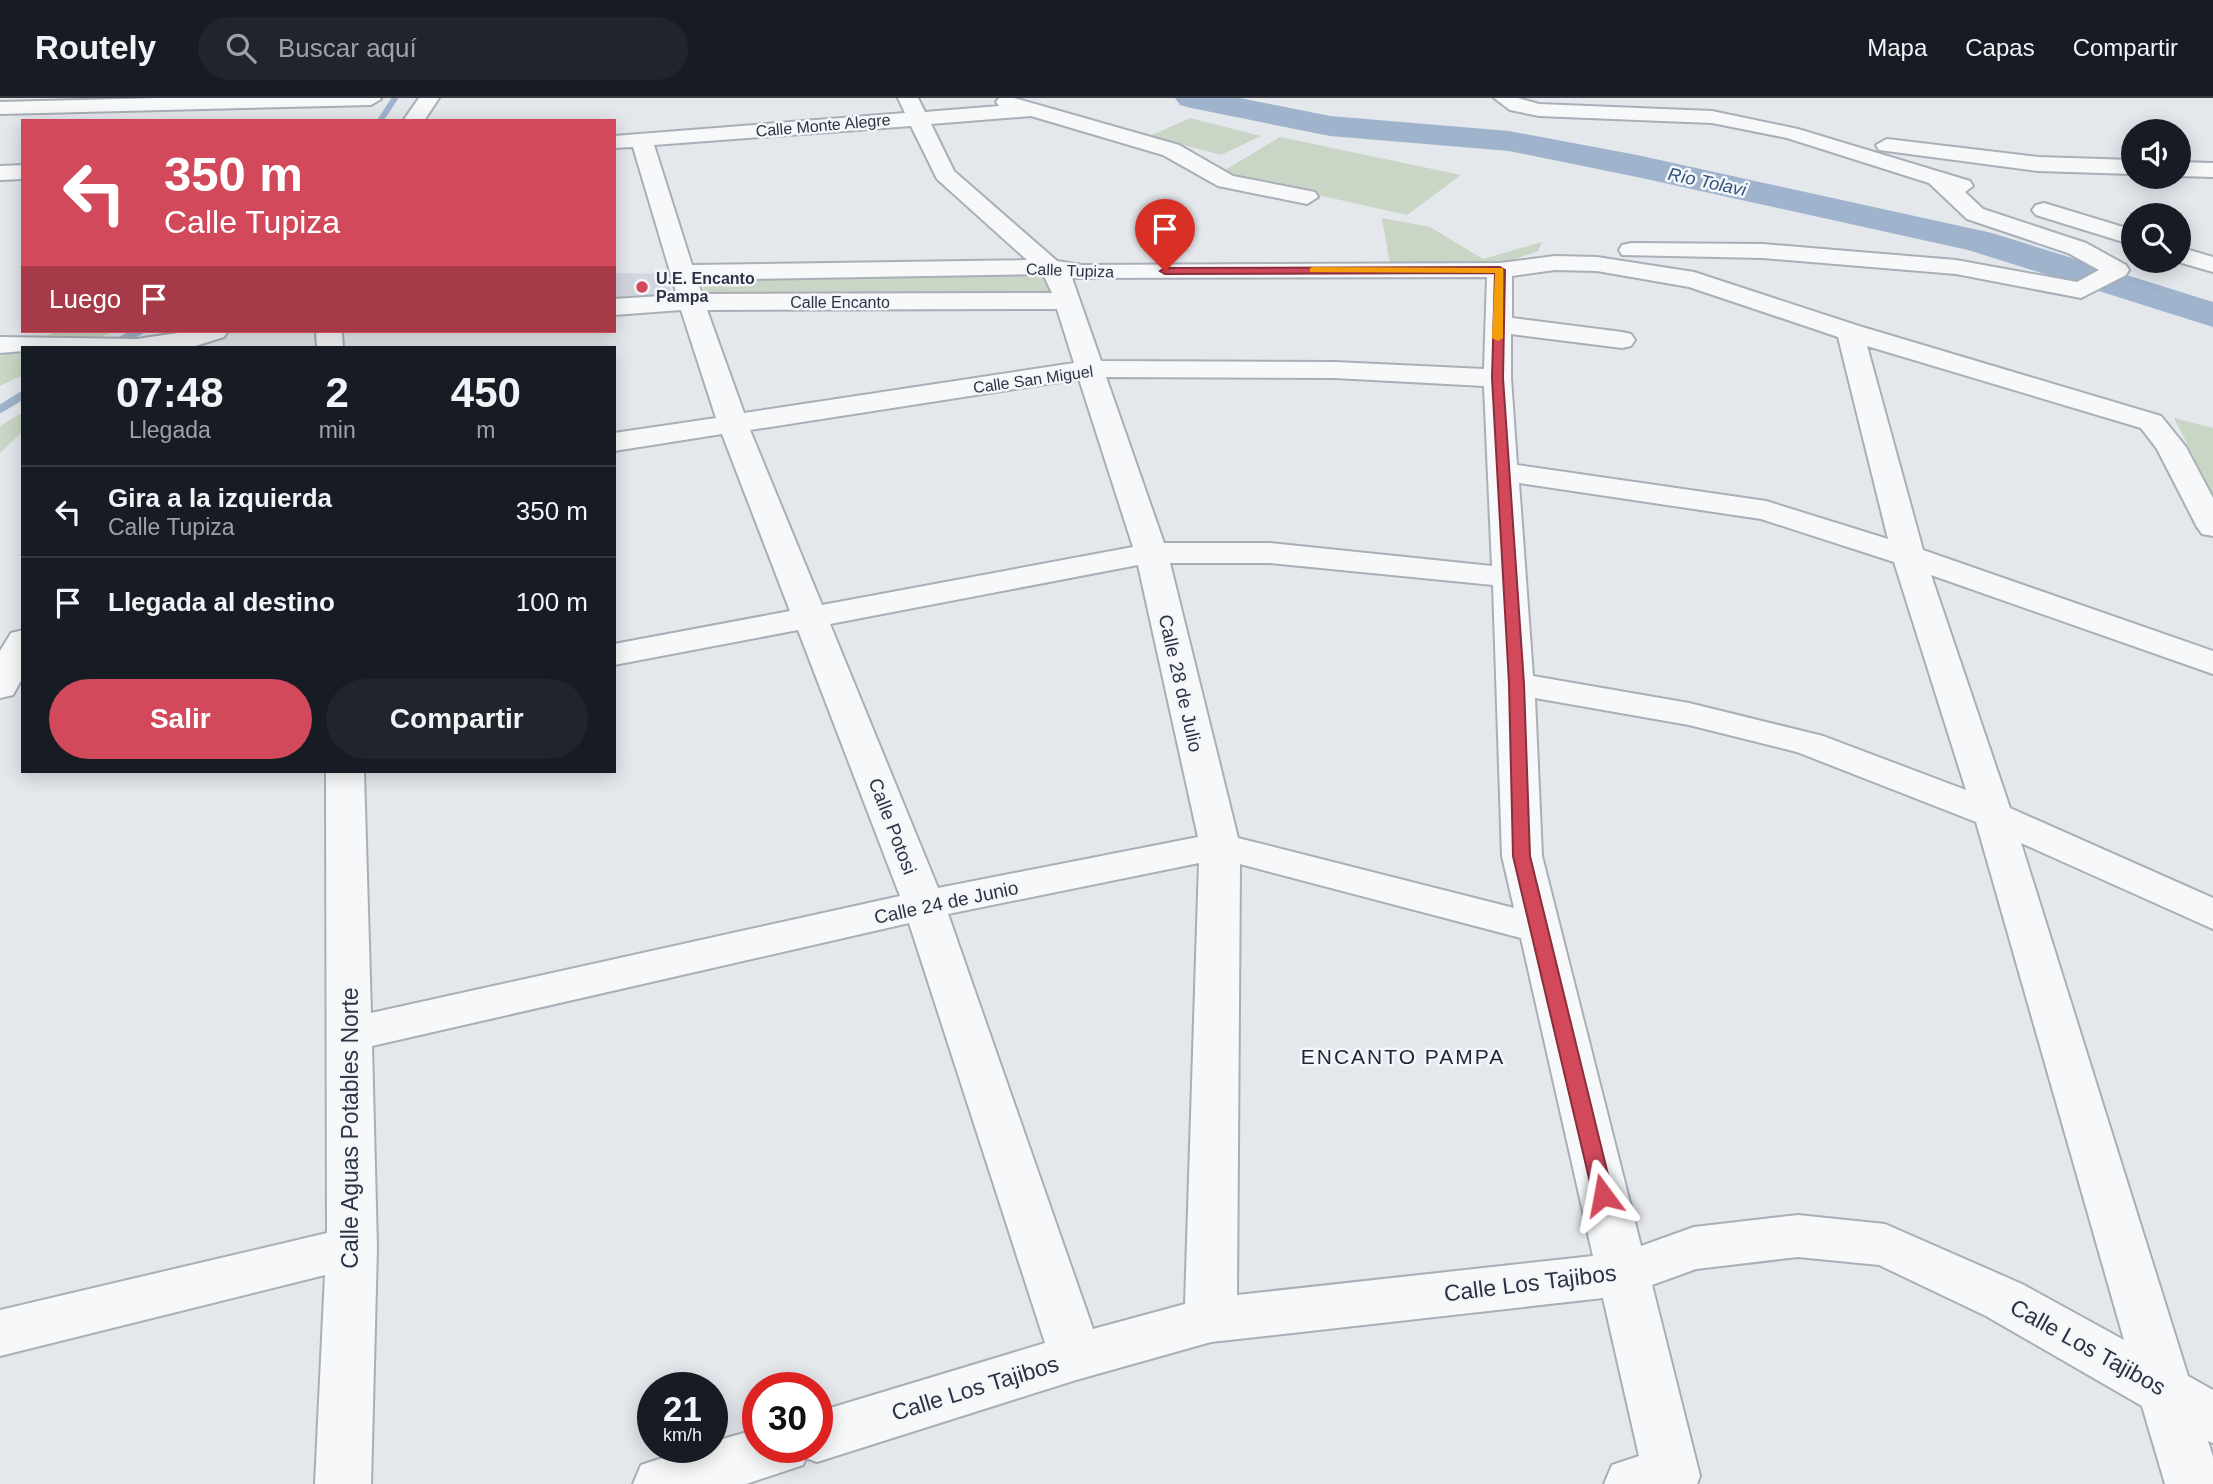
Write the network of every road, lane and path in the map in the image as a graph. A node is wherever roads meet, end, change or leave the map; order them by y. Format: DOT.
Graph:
graph roads {
  1 [pos="429,98"];
  2 [pos="994,98"];
  3 [pos="1504,98"];
  4 [pos="371,99"];
  5 [pos="0,108"];
  6 [pos="911,108"];
  7 [pos="1032,110"];
  8 [pos="356,119"];
  9 [pos="414,119"];
  10 [pos="1791,134"];
  11 [pos="642,140"];
  12 [pos="616,142"];
  13 [pos="2121,167"];
  14 [pos="2191,169"];
  15 [pos="2213,170"];
  16 [pos="21,172"];
  17 [pos="0,173"];
  18 [pos="1938,180"];
  19 [pos="1978,191"];
  20 [pos="1307,197"];
  21 [pos="2017,202"];
  22 [pos="2121,234"];
  23 [pos="2191,258"];
  24 [pos="1597,264"];
  25 [pos="2213,265"];
  26 [pos="1048,267"];
  27 [pos="1500,270"];
  28 [pos="682,273"];
  29 [pos="1066,301"];
  30 [pos="693,302"];
  31 [pos="616,307"];
  32 [pos="1498,324"];
  33 [pos="1850,332"];
  34 [pos="211,333"];
  35 [pos="1622,340"];
  36 [pos="0,345"];
  37 [pos="98,346"];
  38 [pos="168,346"];
  39 [pos="1089,369"];
  40 [pos="1497,378"];
  41 [pos="733,424"];
  42 [pos="616,442"];
  43 [pos="1502,472"];
  44 [pos="2213,527"];
  45 [pos="1151,552"];
  46 [pos="1908,555"];
  47 [pos="1508,577"];
  48 [pos="811,618"];
  49 [pos="21,644"];
  50 [pos="616,655"];
  51 [pos="2213,663"];
  52 [pos="1516,684"];
  53 [pos="0,687"];
  54 [pos="345,773"];
  55 [pos="1993,814"];
  56 [pos="1220,846"];
  57 [pos="924,905"];
  58 [pos="2213,915"];
  59 [pos="1540,929"];
  60 [pos="350,1034"];
  61 [pos="352,1248"];
  62 [pos="1622,1274"];
  63 [pos="1211,1320"];
  64 [pos="0,1333"];
  65 [pos="1076,1357"];
  66 [pos="2166,1392"];
  67 [pos="2213,1418"];
  68 [pos="833,1432"];
  69 [pos="742,1459"];
  70 [pos="343,1484"];
  71 [pos="661,1484"];
  72 [pos="1632,1484"];
  73 [pos="2193,1484"];
  1 -- 9 [label="street"];
  2 -- 7 [label="street"];
  3 -- 10 [label="street"];
  4 -- 5 [label="street"];
  4 -- 8 [label="street"];
  6 -- 7 [label="street, Calle Monte Alegre"];
  6 -- 11 [label="street, Calle Monte Alegre"];
  6 -- 26 [label="street, Calle 28 de Julio"];
  7 -- 20 [label="street"];
  10 -- 13 [label="street"];
  10 -- 18 [label="street"];
  11 -- 12 [label="street, Calle Monte Alegre"];
  11 -- 28 [label="street, Calle Potosi"];
  14 -- 15 [label="street"];
  16 -- 17 [label="street"];
  18 -- 19 [label="street"];
  18 -- 24 [label="street"];
  21 -- 22 [label="street"];
  23 -- 25 [label="street"];
  24 -- 27 [label="street, Calle Tupiza"];
  24 -- 33 [label="street, Calle Tupiza"];
  26 -- 27 [label="street, Calle Tupiza"];
  26 -- 28 [label="street, Calle Tupiza"];
  26 -- 29 [label="street, Calle 28 de Julio"];
  27 -- 32 [label="street"];
  28 -- 30 [label="street, Calle Potosi"];
  29 -- 30 [label="street, Calle Encanto"];
  29 -- 39 [label="street, Calle 28 de Julio"];
  30 -- 31 [label="street, Calle Encanto"];
  30 -- 41 [label="street, Calle Potosi"];
  32 -- 35 [label="street"];
  32 -- 40 [label="street"];
  33 -- 44 [label="street, Calle Tupiza"];
  33 -- 46 [label="street"];
  34 -- 38 [label="street"];
  36 -- 37 [label="street"];
  39 -- 40 [label="street, Calle San Miguel"];
  39 -- 41 [label="street, Calle San Miguel"];
  39 -- 45 [label="street, Calle 28 de Julio"];
  40 -- 43 [label="street"];
  41 -- 42 [label="street, Calle San Miguel"];
  41 -- 48 [label="street, Calle Potosi"];
  43 -- 46 [label="street"];
  43 -- 47 [label="street"];
  45 -- 47 [label="street"];
  45 -- 48 [label="street"];
  45 -- 56 [label="street, Calle 28 de Julio"];
  46 -- 51 [label="street"];
  46 -- 55 [label="street"];
  47 -- 52 [label="street"];
  48 -- 50 [label="street"];
  48 -- 57 [label="street, Calle Potosi"];
  49 -- 53 [label="street"];
  52 -- 55 [label="street"];
  52 -- 59 [label="street"];
  54 -- 60 [label="street, Calle Aguas Potables Norte"];
  55 -- 58 [label="street"];
  55 -- 66 [label="street"];
  56 -- 57 [label="street, Calle 24 de Junio"];
  56 -- 59 [label="street, Calle 24 de Junio"];
  56 -- 63 [label="street, Calle 28 de Julio"];
  57 -- 60 [label="street, Calle 24 de Junio"];
  57 -- 65 [label="street, Calle Potosi"];
  59 -- 62 [label="street"];
  60 -- 61 [label="street, Calle Aguas Potables Norte"];
  61 -- 64 [label="street"];
  61 -- 70 [label="street, Calle Aguas Potables Norte"];
  62 -- 63 [label="street, Calle Los Tajibos"];
  62 -- 66 [label="street, Calle Los Tajibos"];
  62 -- 72 [label="street"];
  63 -- 65 [label="street, Calle Los Tajibos"];
  65 -- 68 [label="street, Calle Los Tajibos"];
  66 -- 67 [label="street, Calle Los Tajibos"];
  66 -- 73 [label="street"];
  69 -- 71 [label="street"];
}
